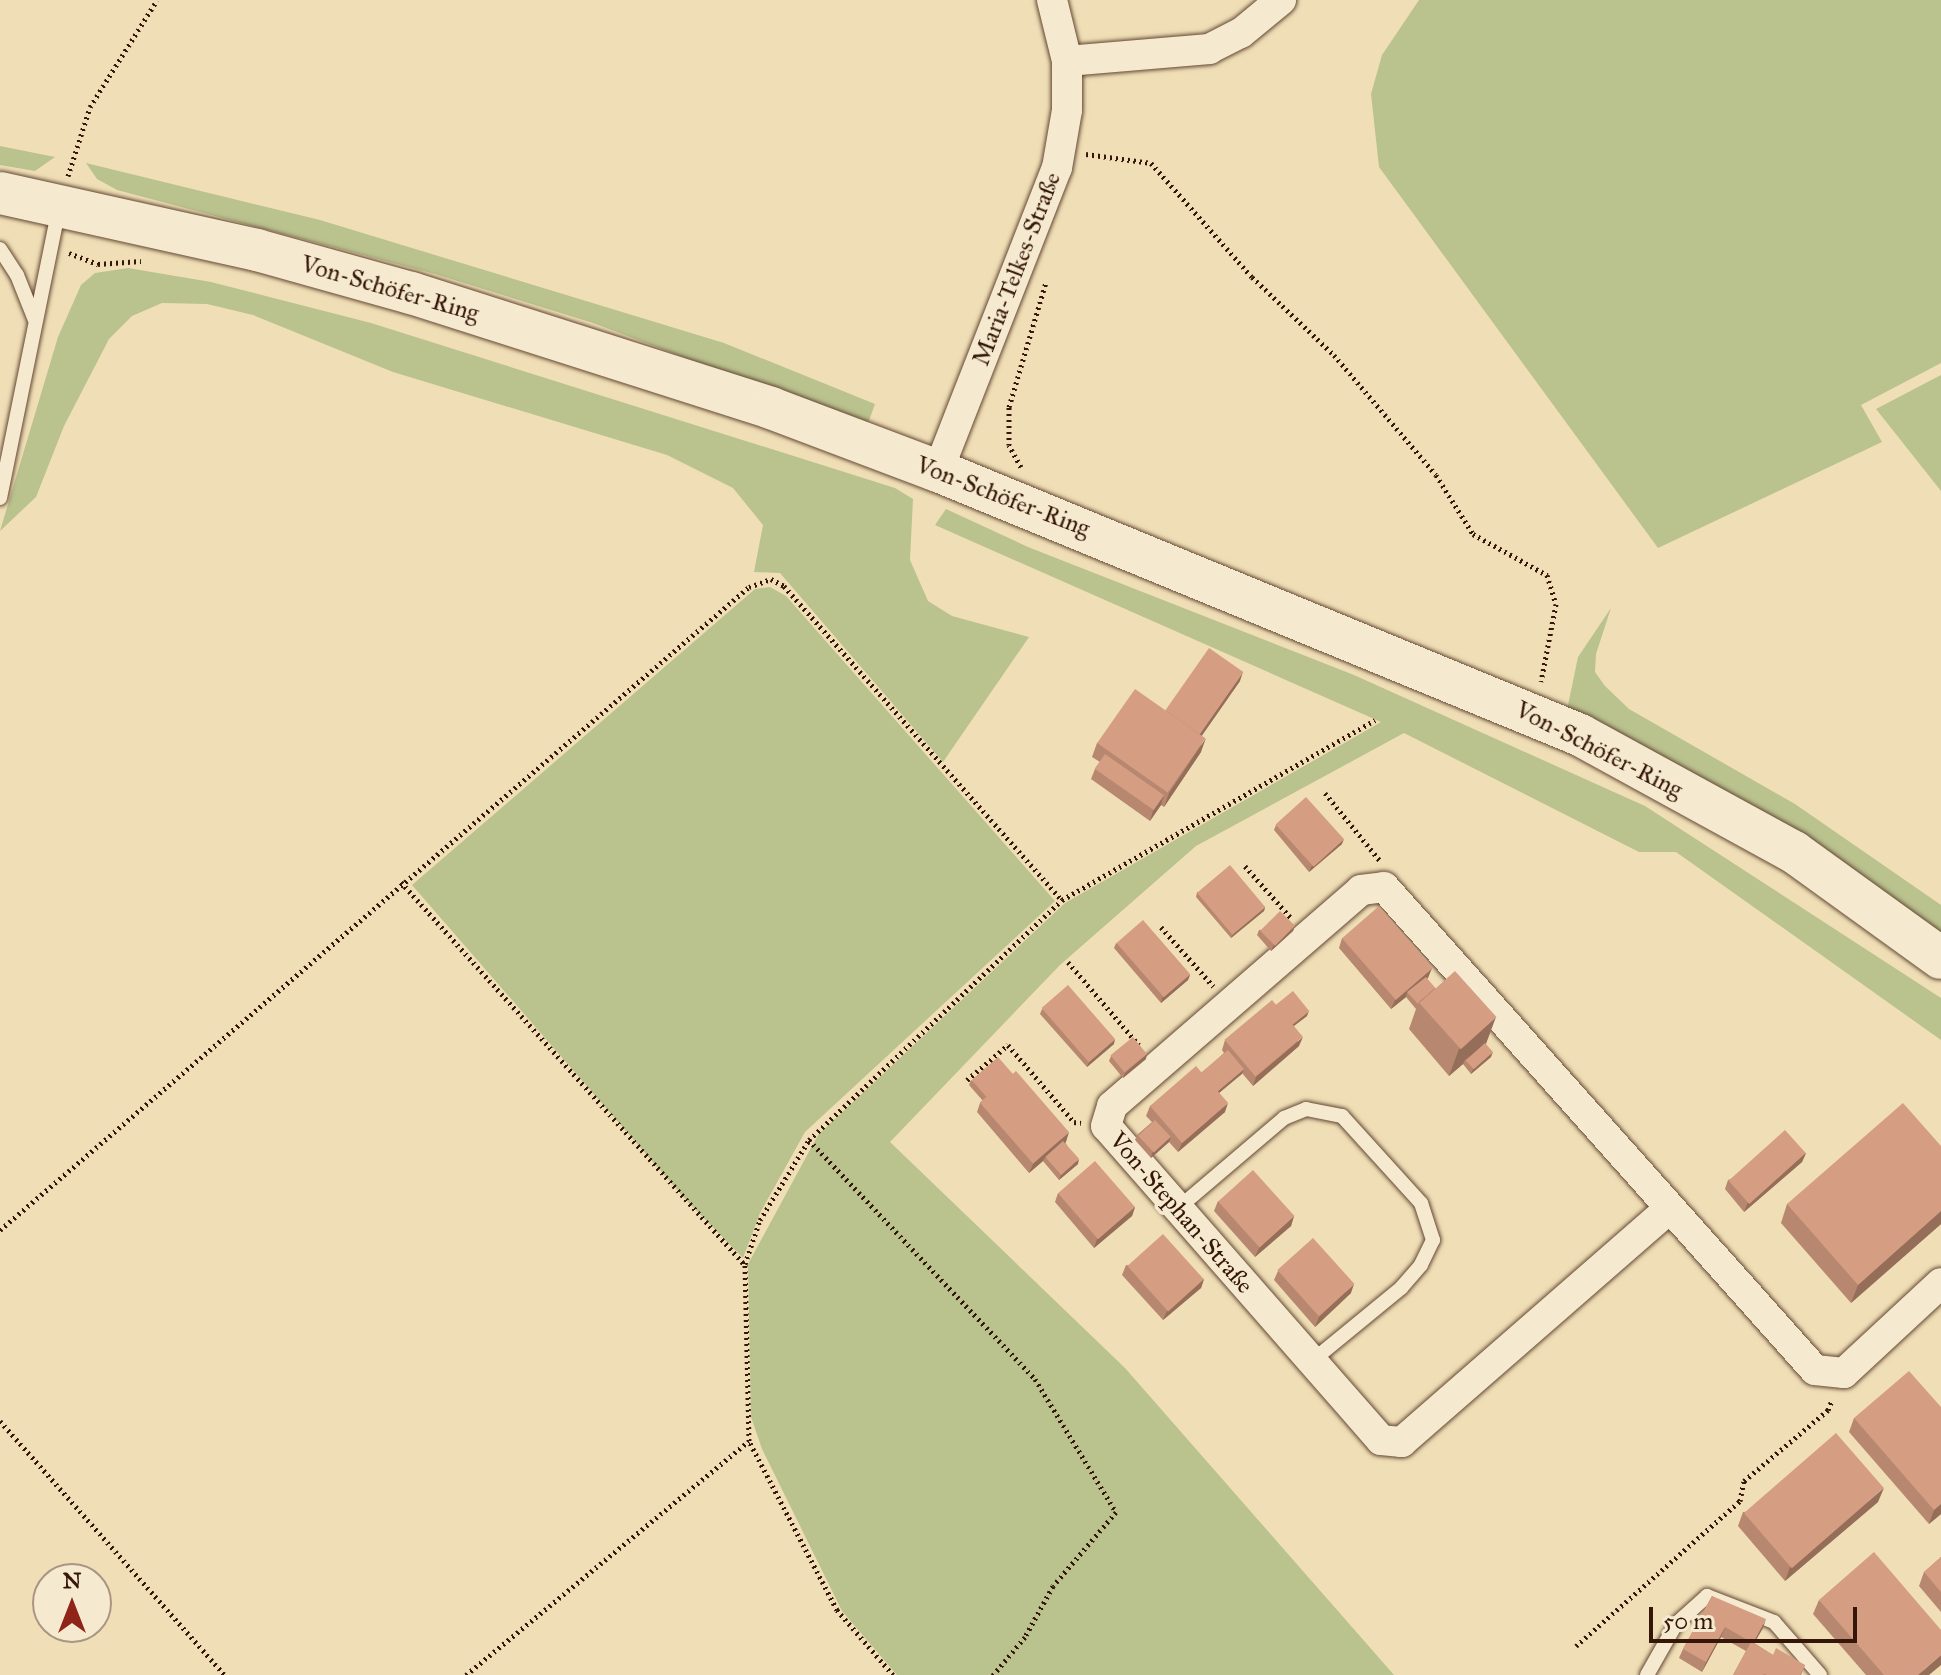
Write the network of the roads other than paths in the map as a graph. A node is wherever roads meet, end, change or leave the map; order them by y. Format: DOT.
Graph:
graph roads {
  1 [pos="1052,0"];
  2 [pos="1281,0"];
  3 [pos="1067,61"];
  4 [pos="0,193"];
  5 [pos="60,203"];
  6 [pos="0,249"];
  7 [pos="36,322"];
  8 [pos="938,471"];
  9 [pos="0,498"];
  10 [pos="1941,958"];
  11 [pos="1670,1208"];
  12 [pos="1176,1211"];
  13 [pos="1941,1283"];
  14 [pos="1311,1362"];
  15 [pos="1647,1675"];
  16 [pos="1820,1675"];
  1 -- 3 [label="street, Maria-Telkes-Straße"];
  2 -- 3 [label="street"];
  3 -- 8 [label="street, Maria-Telkes-Straße"];
  4 -- 5 [label="main road, Von-Schöfer-Ring"];
  5 -- 7 [label="lane"];
  5 -- 8 [label="main road, Von-Schöfer-Ring"];
  6 -- 7 [label="lane"];
  7 -- 9 [label="lane"];
  8 -- 10 [label="main road, Von-Schöfer-Ring"];
  11 -- 12 [label="street, Von-Stephan-Straße"];
  11 -- 13 [label="street"];
  11 -- 14 [label="street, Von-Stephan-Straße"];
  12 -- 14 [label="street, Von-Stephan-Straße"];
  12 -- 14 [label="lane"];
  15 -- 16 [label="lane"];
}
